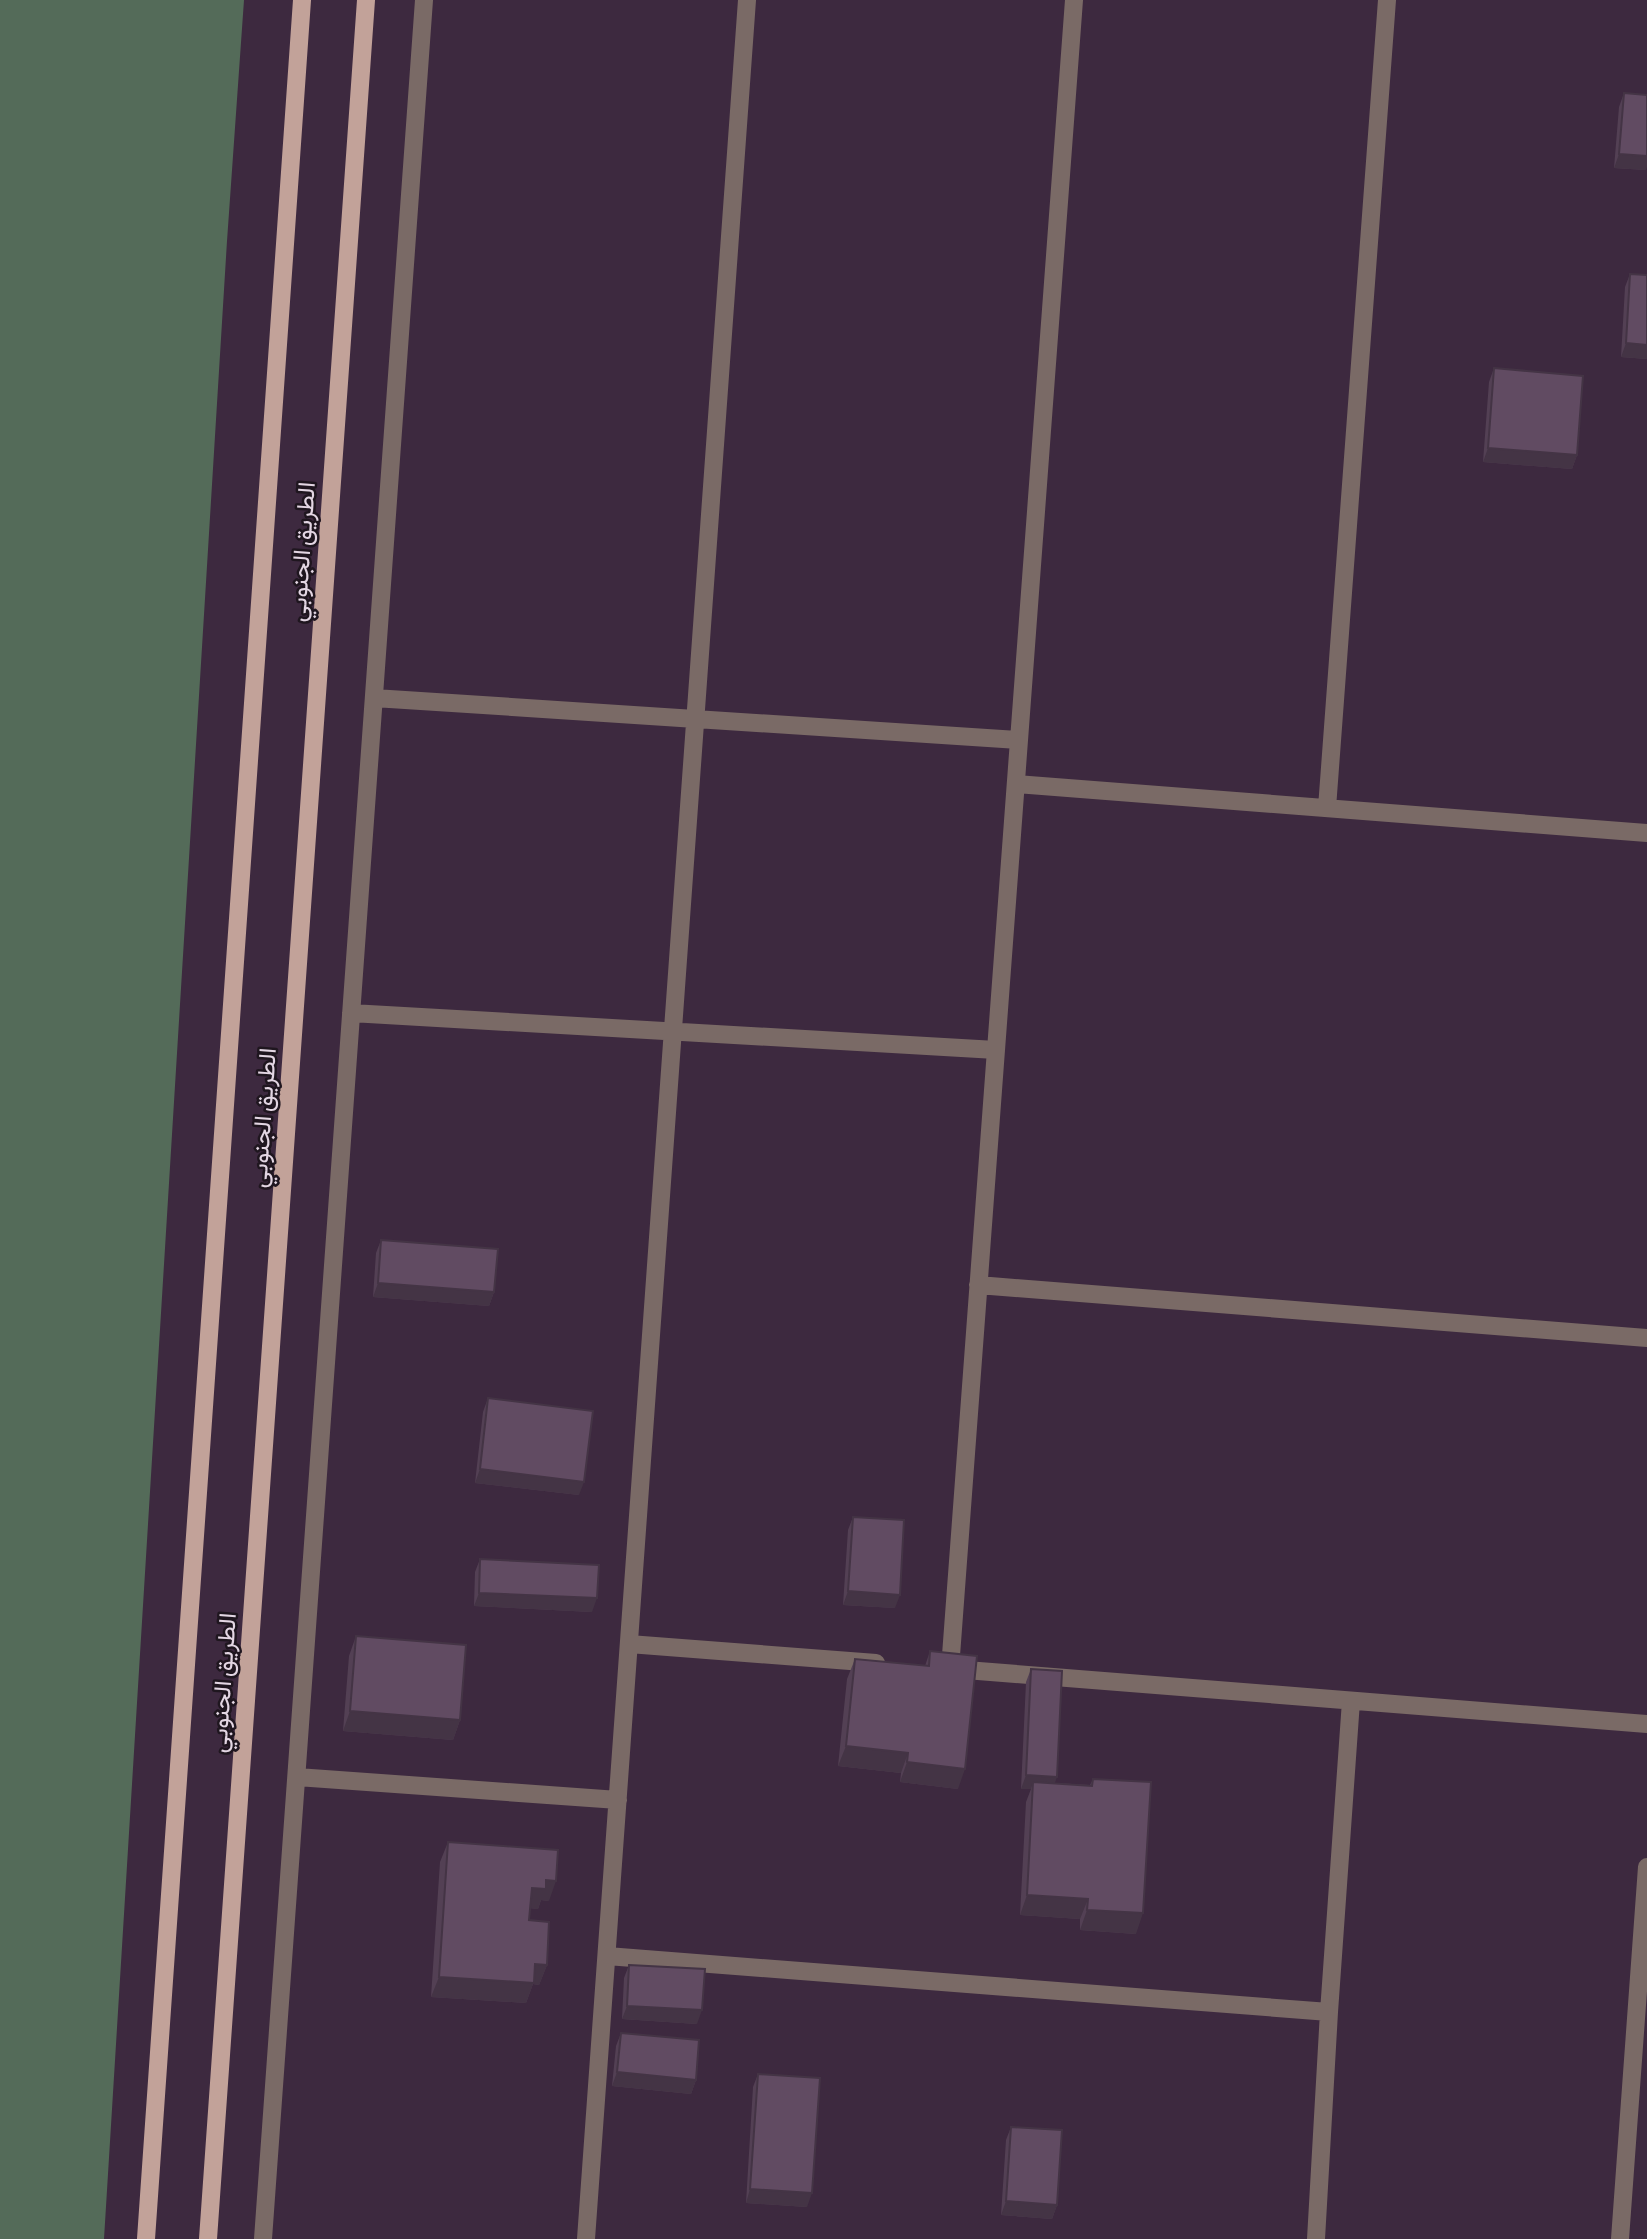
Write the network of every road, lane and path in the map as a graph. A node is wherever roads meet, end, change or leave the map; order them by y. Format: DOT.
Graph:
graph roads {
  1 [pos="302,0"];
  2 [pos="366,0"];
  3 [pos="424,0"];
  4 [pos="747,0"];
  5 [pos="1074,0"];
  6 [pos="1387,0"];
  7 [pos="374,698"];
  8 [pos="695,719"];
  9 [pos="1019,740"];
  10 [pos="1016,784"];
  11 [pos="1327,808"];
  12 [pos="1647,833"];
  13 [pos="351,1013"];
  14 [pos="673,1032"];
  15 [pos="996,1050"];
  16 [pos="978,1286"];
  17 [pos="1647,1338"];
  18 [pos="629,1644"];
  19 [pos="894,1664"];
  20 [pos="1351,1701"];
  21 [pos="1647,1724"];
  22 [pos="296,1777"];
  23 [pos="618,1800"];
  24 [pos="1647,1867"];
  25 [pos="607,1956"];
  26 [pos="1329,2012"];
  27 [pos="146,2239"];
  28 [pos="208,2239"];
  29 [pos="263,2239"];
  30 [pos="586,2239"];
  31 [pos="1316,2239"];
  32 [pos="1620,2239"];
  1 -- 27 [label="main road, الطريق الجنوبي"];
  2 -- 28 [label="main road, الطريق الجنوبي"];
  3 -- 7 [label="street"];
  4 -- 8 [label="street"];
  5 -- 9 [label="street"];
  6 -- 11 [label="street"];
  7 -- 8 [label="street"];
  7 -- 13 [label="street"];
  8 -- 9 [label="street"];
  8 -- 14 [label="street"];
  9 -- 10 [label="street"];
  10 -- 11 [label="street"];
  10 -- 15 [label="street"];
  11 -- 12 [label="street"];
  13 -- 14 [label="street"];
  13 -- 22 [label="street"];
  14 -- 15 [label="street"];
  14 -- 18 [label="street"];
  15 -- 16 [label="street"];
  16 -- 17 [label="street"];
  16 -- 20 [label="street"];
  18 -- 19 [label="street"];
  18 -- 23 [label="street"];
  20 -- 21 [label="street"];
  20 -- 26 [label="street"];
  22 -- 23 [label="street"];
  22 -- 29 [label="street"];
  23 -- 25 [label="street"];
  24 -- 32 [label="street"];
  25 -- 26 [label="street"];
  25 -- 30 [label="street"];
  26 -- 31 [label="street"];
}
